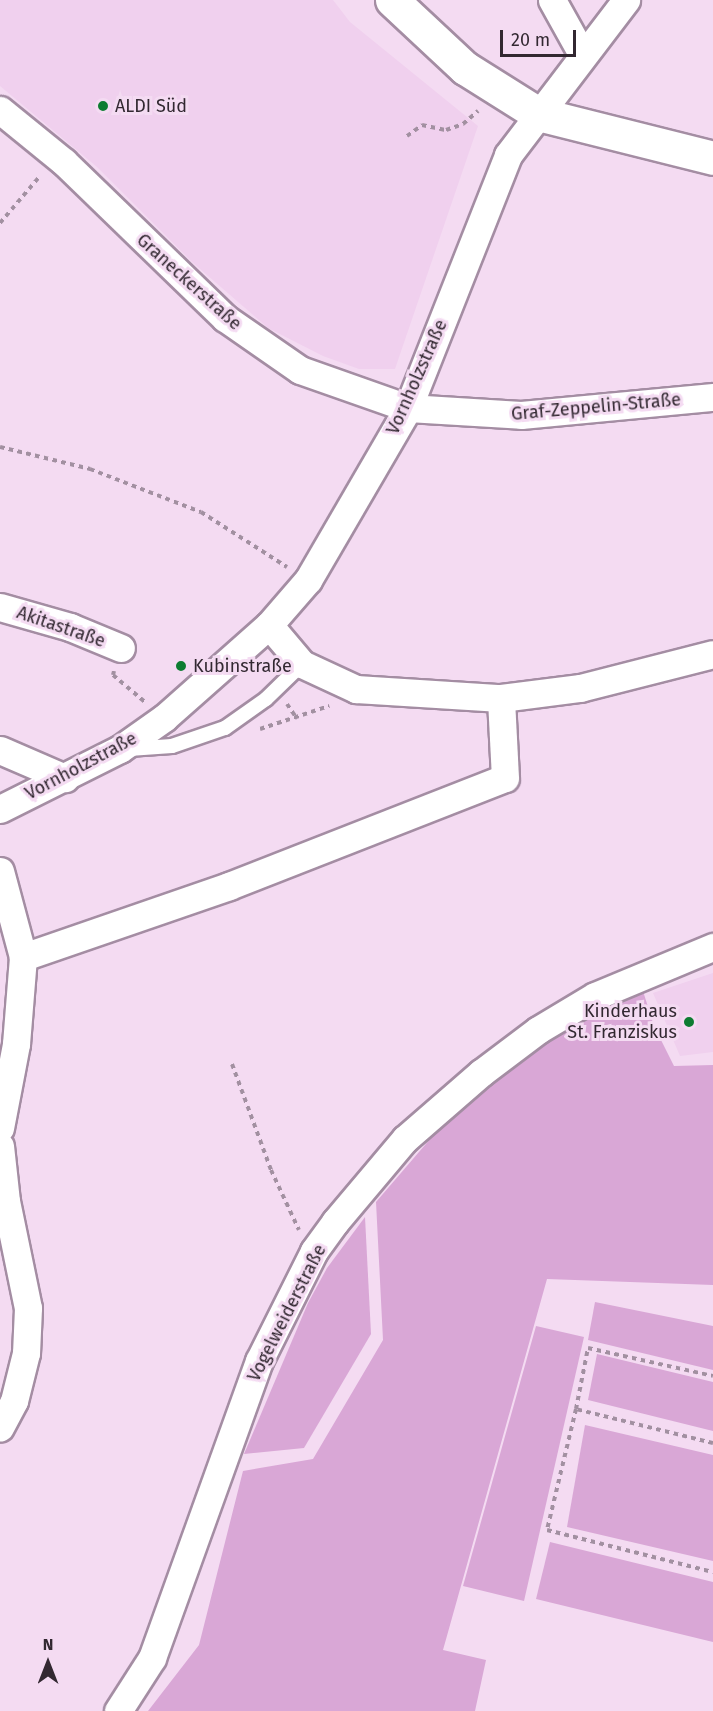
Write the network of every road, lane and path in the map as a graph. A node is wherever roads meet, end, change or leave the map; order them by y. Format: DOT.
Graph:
graph roads {
  1 [pos="392,0"];
  2 [pos="552,0"];
  3 [pos="626,0"];
  4 [pos="582,54"];
  5 [pos="0,110"];
  6 [pos="538,114"];
  7 [pos="463,124"];
  8 [pos="407,136"];
  9 [pos="713,158"];
  10 [pos="40,176"];
  11 [pos="0,224"];
  12 [pos="713,397"];
  13 [pos="408,408"];
  14 [pos="0,447"];
  15 [pos="308,580"];
  16 [pos="0,607"];
  17 [pos="269,625"];
  18 [pos="121,648"];
  19 [pos="713,654"];
  20 [pos="302,664"];
  21 [pos="356,689"];
  22 [pos="501,698"];
  23 [pos="164,718"];
  24 [pos="252,731"];
  25 [pos="120,749"];
  26 [pos="0,750"];
  27 [pos="65,778"];
  28 [pos="0,809"];
  29 [pos="0,871"];
  30 [pos="713,947"];
  31 [pos="22,957"];
  32 [pos="232,1064"];
  33 [pos="0,1128"];
  34 [pos="0,1146"];
  35 [pos="300,1232"];
  36 [pos="713,1376"];
  37 [pos="576,1409"];
  38 [pos="0,1426"];
  39 [pos="713,1443"];
  40 [pos="713,1572"];
  41 [pos="118,1711"];
  1 -- 6 [label="street"];
  2 -- 4 [label="street"];
  3 -- 4 [label="street, Vornholzstraße"];
  4 -- 6 [label="street, Vornholzstraße"];
  5 -- 13 [label="street, Graneckerstraße"];
  6 -- 9 [label="street"];
  6 -- 13 [label="street, Vornholzstraße"];
  7 -- 8 [label="path"];
  10 -- 11 [label="path"];
  12 -- 13 [label="street, Graf-Zeppelin-Straße"];
  13 -- 15 [label="street, Vornholzstraße"];
  14 -- 15 [label="path"];
  15 -- 17 [label="street, Vornholzstraße"];
  16 -- 18 [label="street, Akitastraße"];
  17 -- 20 [label="street"];
  17 -- 23 [label="street, Vornholzstraße"];
  18 -- 23 [label="path"];
  19 -- 22 [label="street"];
  20 -- 21 [label="street"];
  20 -- 25 [label="lane"];
  21 -- 22 [label="street"];
  21 -- 24 [label="path"];
  22 -- 31 [label="street"];
  23 -- 25 [label="street, Vornholzstraße"];
  25 -- 27 [label="street, Vornholzstraße"];
  26 -- 27 [label="street"];
  27 -- 28 [label="street, Vornholzstraße"];
  29 -- 31 [label="street"];
  30 -- 41 [label="street, Vogelweiderstraße"];
  31 -- 33 [label="street"];
  32 -- 35 [label="path"];
  34 -- 38 [label="street"];
  36 -- 37 [label="path"];
  37 -- 39 [label="path"];
  37 -- 40 [label="path"];
}
